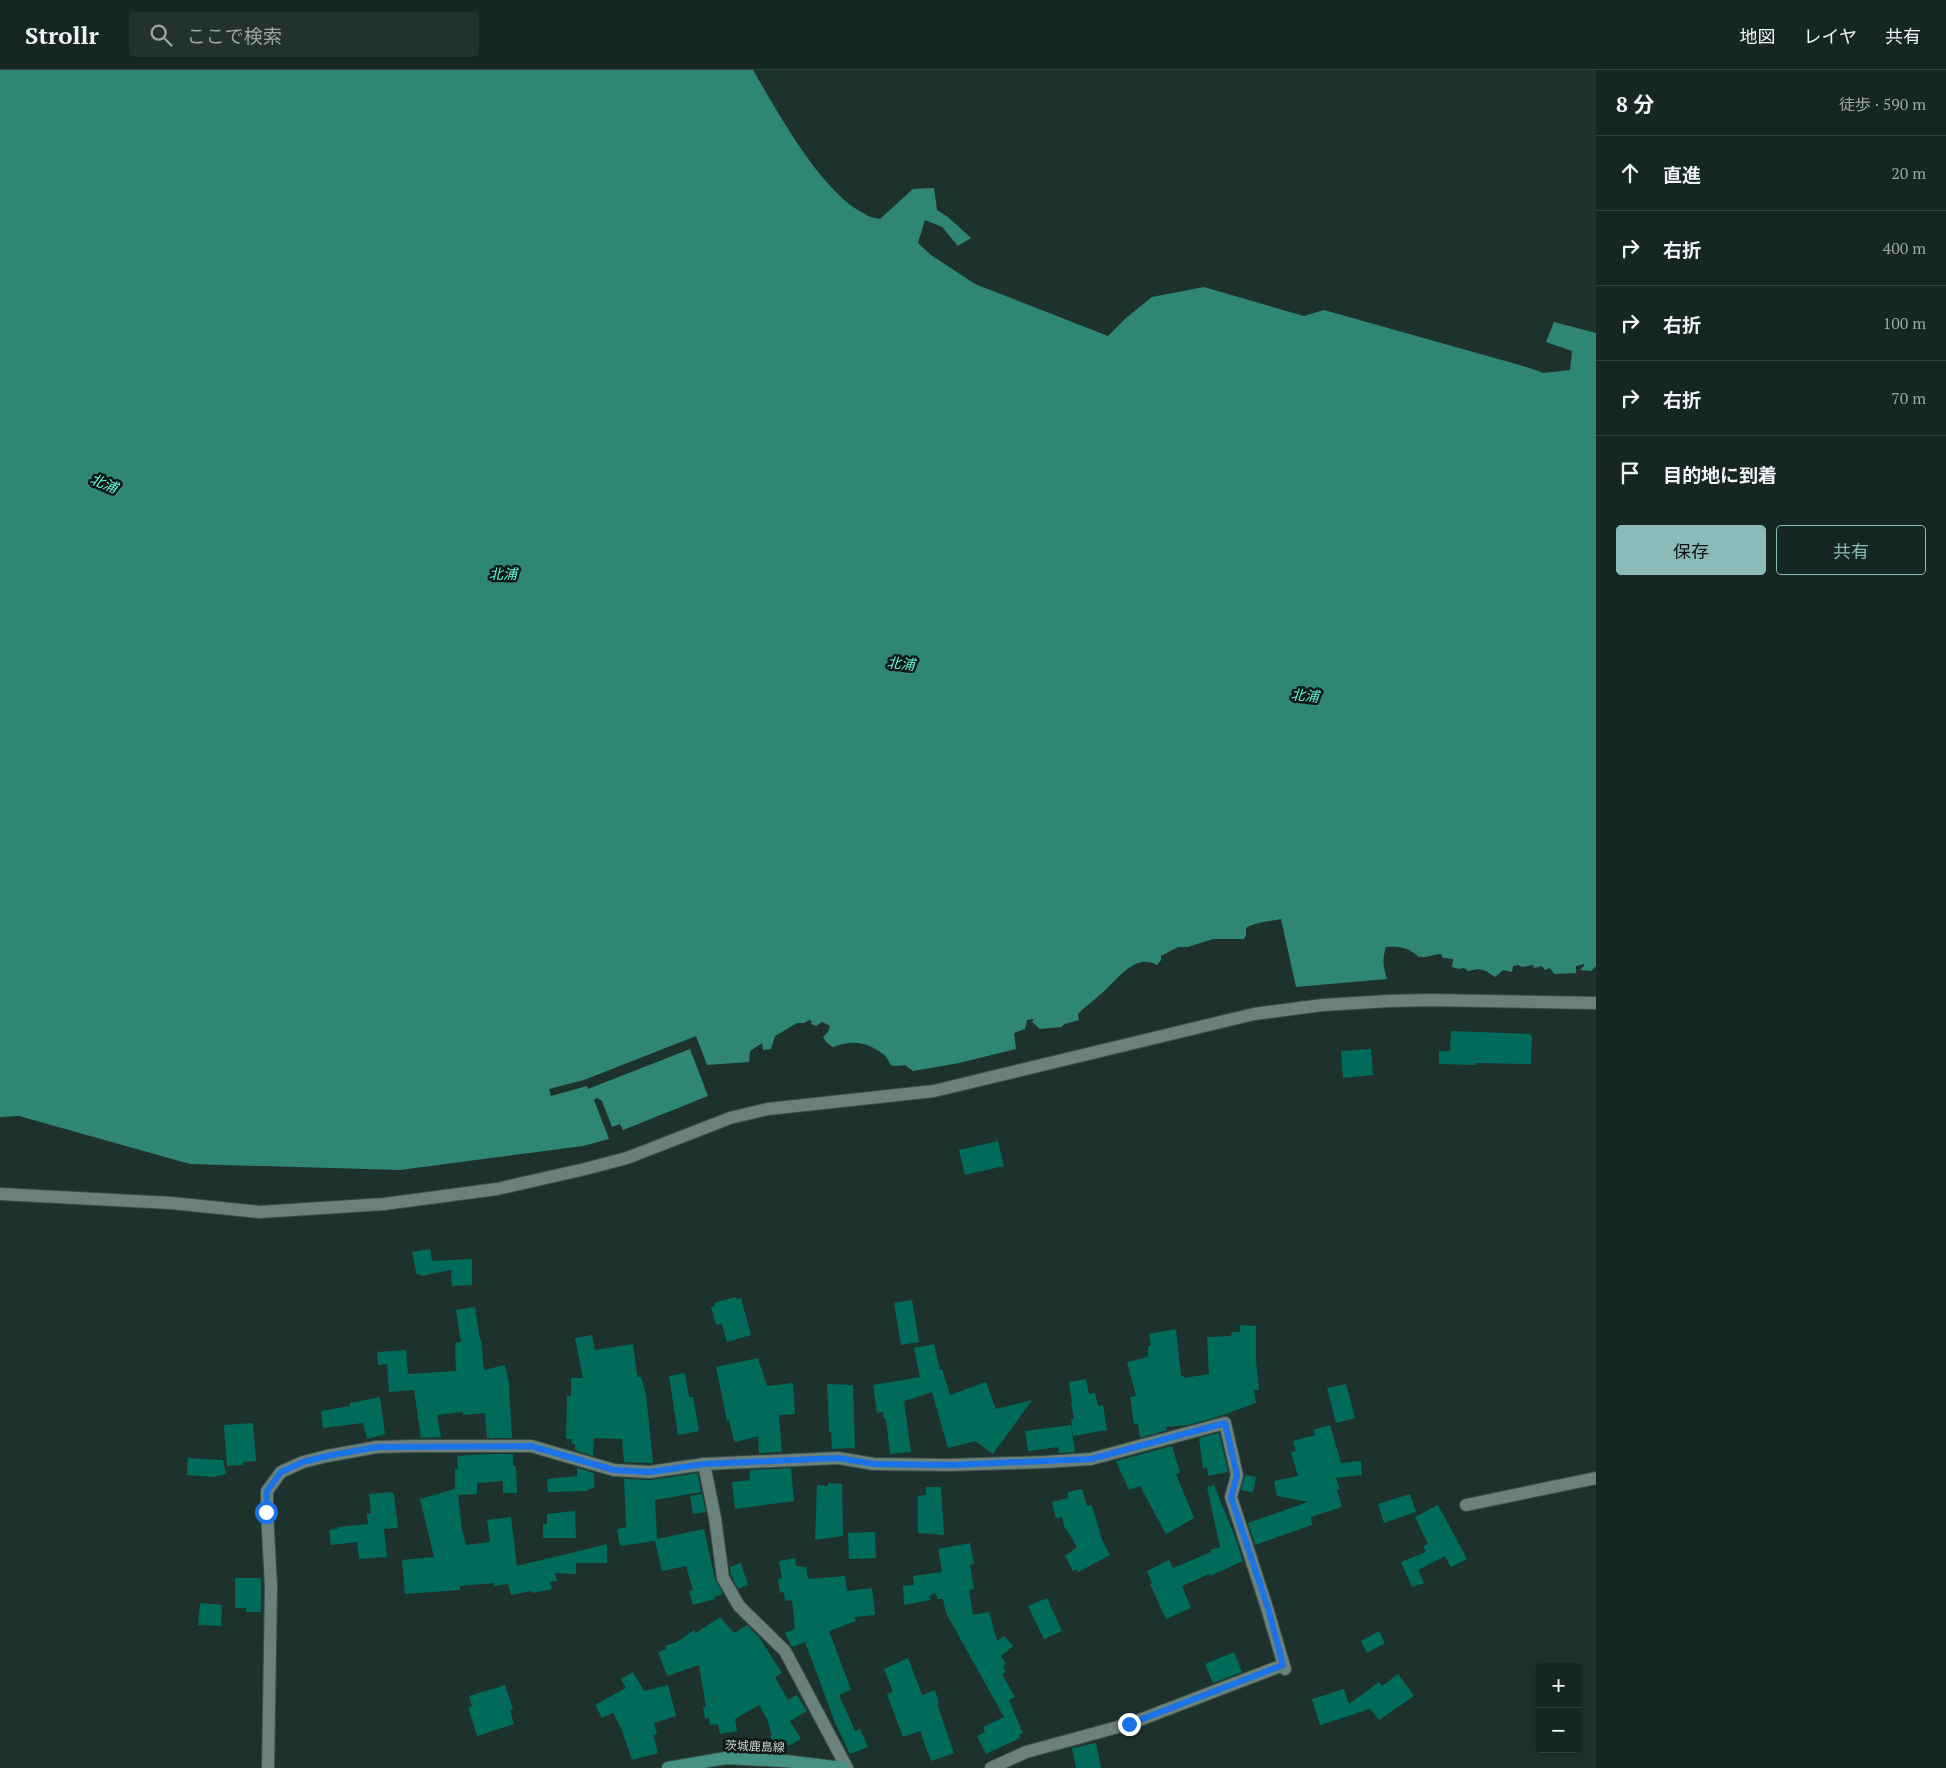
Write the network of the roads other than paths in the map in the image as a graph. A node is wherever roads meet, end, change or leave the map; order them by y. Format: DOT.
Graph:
graph roads {
  1 [pos="1596,1003"];
  2 [pos="0,1194"];
  3 [pos="704,1464"];
  4 [pos="1596,1478"];
  5 [pos="1466,1505"];
  6 [pos="268,1768"];
  7 [pos="668,1768"];
  8 [pos="843,1768"];
  9 [pos="847,1768"];
  10 [pos="991,1768"];
  1 -- 2 [label="street"];
  3 -- 6 [label="street"];
  3 -- 9 [label="street"];
  3 -- 10 [label="street"];
  4 -- 5 [label="street"];
  7 -- 8 [label="main road, 茨城鹿島線"];
}
